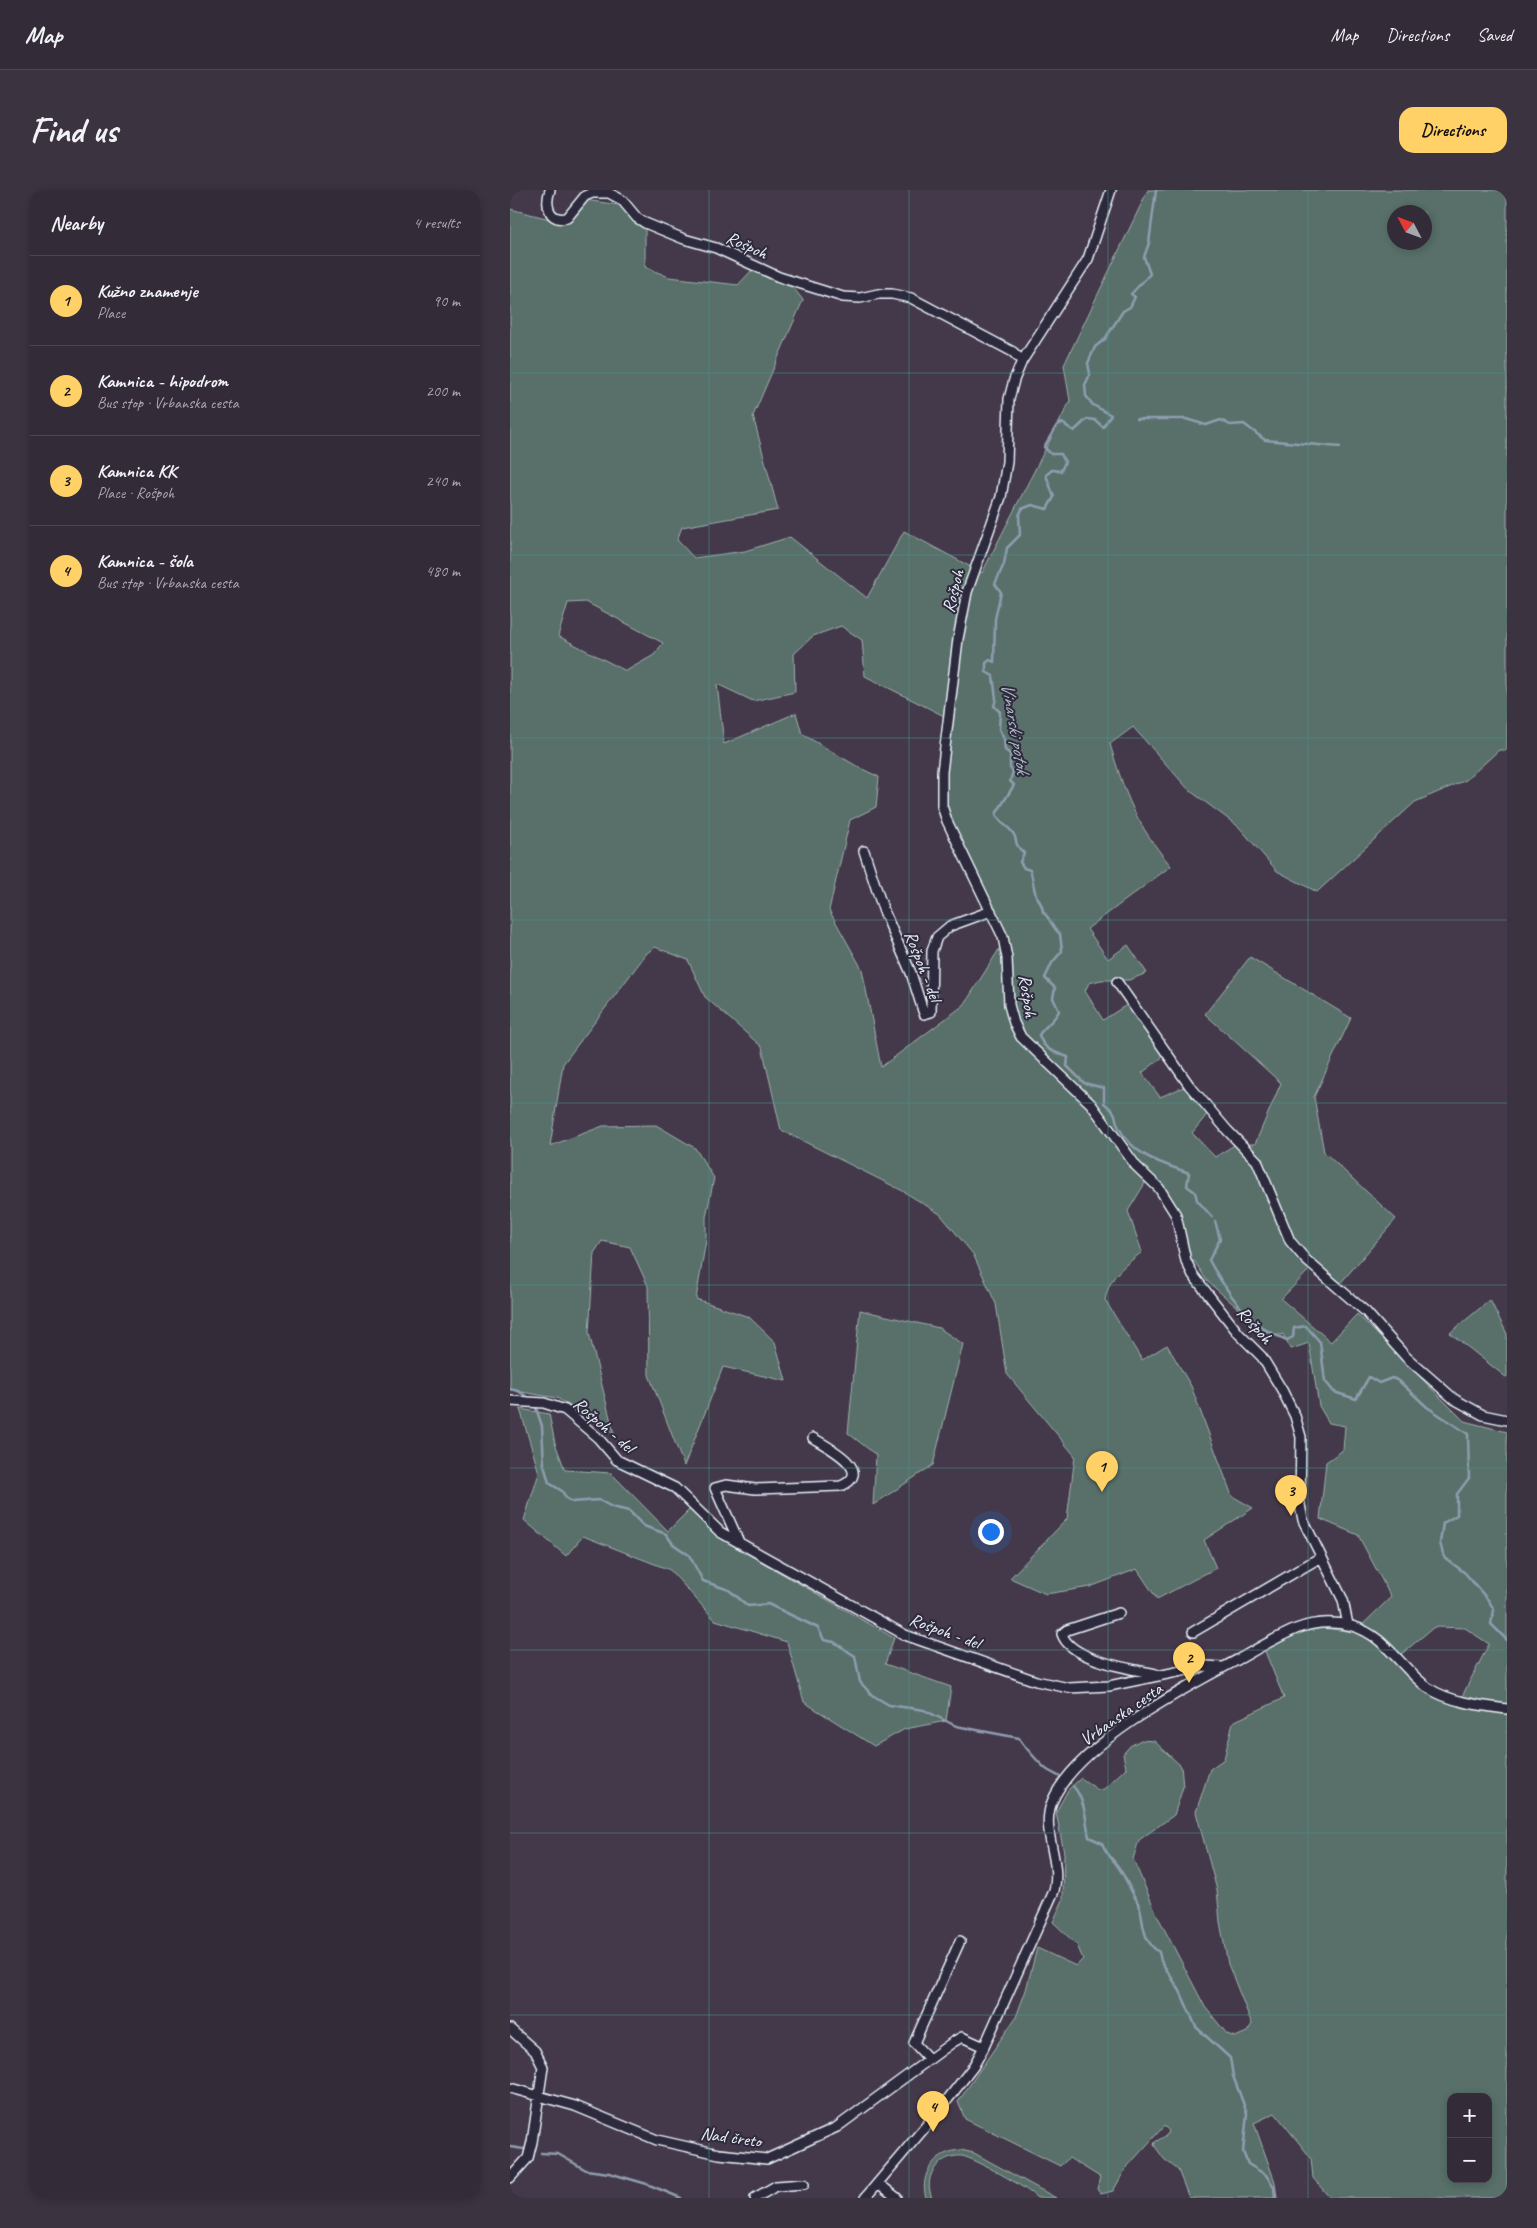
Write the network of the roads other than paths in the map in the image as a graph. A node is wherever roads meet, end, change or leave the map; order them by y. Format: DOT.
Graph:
graph roads {
  1 [pos="550,190"];
  2 [pos="1111,190"];
  3 [pos="1022,361"];
  4 [pos="864,851"];
  5 [pos="991,911"];
  6 [pos="1117,982"];
  7 [pos="510,1401"];
  8 [pos="1507,1420"];
  9 [pos="813,1438"];
  10 [pos="739,1542"];
  11 [pos="1321,1557"];
  12 [pos="1119,1613"];
  13 [pos="1348,1625"];
  14 [pos="1193,1632"];
  15 [pos="1223,1668"];
  16 [pos="1157,1674"];
  17 [pos="1507,1709"];
  18 [pos="960,1941"];
  19 [pos="510,2029"];
  20 [pos="984,2047"];
  21 [pos="928,2058"];
  22 [pos="510,2088"];
  23 [pos="538,2097"];
  24 [pos="510,2178"];
  25 [pos="878,2183"];
  26 [pos="804,2184"];
  27 [pos="754,2198"];
  28 [pos="865,2198"];
  29 [pos="897,2198"];
  1 -- 3 [label="street, Rošpoh"];
  2 -- 3 [label="street, Rošpoh"];
  3 -- 5 [label="street, Rošpoh"];
  4 -- 5 [label="street, Rošpoh - del"];
  5 -- 11 [label="street, Rošpoh"];
  6 -- 8 [label="street"];
  7 -- 10 [label="street, Rošpoh - del"];
  9 -- 10 [label="street"];
  10 -- 16 [label="street, Rošpoh - del"];
  11 -- 13 [label="street, Rošpoh"];
  11 -- 14 [label="street"];
  12 -- 16 [label="street, Rošpoh - del"];
  13 -- 15 [label="street, Vrbanska cesta"];
  13 -- 17 [label="street, Vrbanska cesta"];
  15 -- 16 [label="street, Rošpoh - del"];
  15 -- 20 [label="street, Vrbanska cesta"];
  18 -- 21 [label="street"];
  19 -- 23 [label="street"];
  20 -- 21 [label="street, Nad čreto"];
  20 -- 25 [label="street"];
  21 -- 23 [label="street, Nad čreto"];
  22 -- 23 [label="street, Nad čreto"];
  23 -- 24 [label="street"];
  25 -- 28 [label="street"];
  25 -- 29 [label="street"];
  26 -- 27 [label="street"];
}
